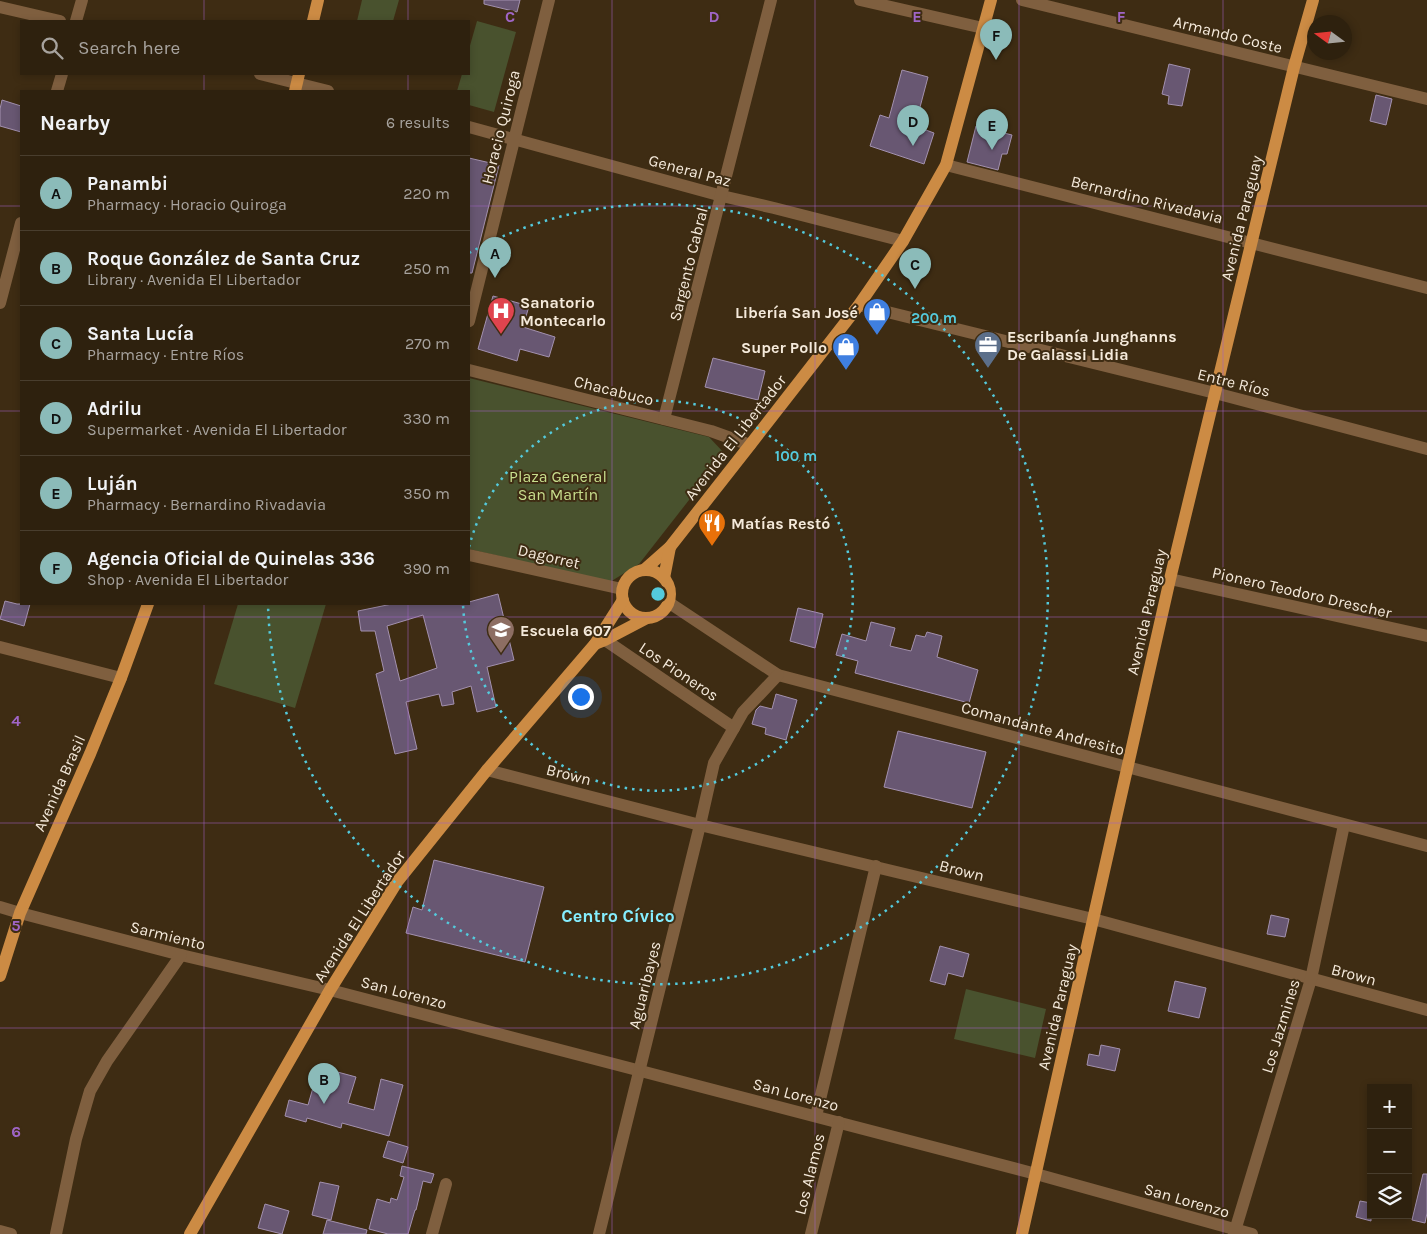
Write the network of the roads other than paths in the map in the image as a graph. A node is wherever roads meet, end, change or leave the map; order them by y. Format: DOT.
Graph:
graph roads {
  1 [pos="82,0"];
  2 [pos="318,0"];
  3 [pos="549,0"];
  4 [pos="771,0"];
  5 [pos="860,0"];
  6 [pos="991,0"];
  7 [pos="1022,0"];
  8 [pos="1313,0"];
  9 [pos="0,7"];
  10 [pos="56,20"];
  11 [pos="76,20"];
  12 [pos="313,20"];
  13 [pos="983,28"];
  14 [pos="1294,67"];
  15 [pos="62,75"];
  16 [pos="264,75"];
  17 [pos="297,83"];
  18 [pos="57,90"];
  19 [pos="324,90"];
  20 [pos="1427,99"];
  21 [pos="470,127"];
  22 [pos="514,138"];
  23 [pos="946,164"];
  24 [pos="722,196"];
  25 [pos="20,230"];
  26 [pos="903,241"];
  27 [pos="1252,243"];
  28 [pos="0,249"];
  29 [pos="17,253"];
  30 [pos="1427,288"];
  31 [pos="0,303"];
  32 [pos="858,305"];
  33 [pos="470,317"];
  34 [pos="470,370"];
  35 [pos="1215,394"];
  36 [pos="664,420"];
  37 [pos="750,445"];
  38 [pos="1427,449"];
  39 [pos="670,547"];
  40 [pos="470,555"];
  41 [pos="644,570"];
  42 [pos="664,578"];
  43 [pos="1170,579"];
  44 [pos="622,595"];
  45 [pos="668,602"];
  46 [pos="148,605"];
  47 [pos="647,618"];
  48 [pos="1427,636"];
  49 [pos="600,642"];
  50 [pos="0,648"];
  51 [pos="778,674"];
  52 [pos="121,678"];
  53 [pos="734,728"];
  54 [pos="1127,767"];
  55 [pos="487,770"];
  56 [pos="700,825"];
  57 [pos="1344,825"];
  58 [pos="1427,846"];
  59 [pos="876,866"];
  60 [pos="0,907"];
  61 [pos="20,913"];
  62 [pos="1094,919"];
  63 [pos="180,955"];
  64 [pos="0,976"];
  65 [pos="1311,979"];
  66 [pos="330,990"];
  67 [pos="1427,1010"];
  68 [pos="640,1070"];
  69 [pos="816,1116"];
  70 [pos="839,1122"];
  71 [pos="1036,1174"];
  72 [pos="446,1184"];
  73 [pos="0,1231"];
  74 [pos="1235,1232"];
  75 [pos="12,1234"];
  76 [pos="56,1234"];
  77 [pos="190,1234"];
  78 [pos="432,1234"];
  79 [pos="599,1234"];
  80 [pos="811,1234"];
  81 [pos="1022,1234"];
  82 [pos="1252,1234"];
  1 -- 11 [label="street"];
  2 -- 12 [label="main road"];
  3 -- 22 [label="street, Horacio Quiroga"];
  4 -- 24 [label="street, Sargento Cabral"];
  5 -- 13 [label="street"];
  6 -- 13 [label="main road, Avenida El Libertador"];
  7 -- 14 [label="street, Armando Coste"];
  8 -- 14 [label="main road, Avenida Paraguay"];
  9 -- 10 [label="street"];
  13 -- 23 [label="main road, Avenida El Libertador"];
  14 -- 20 [label="street, Armando Coste"];
  14 -- 27 [label="main road, Avenida Paraguay"];
  15 -- 18 [label="street"];
  16 -- 17 [label="street"];
  17 -- 19 [label="street"];
  21 -- 22 [label="street, General Paz"];
  22 -- 24 [label="street, General Paz"];
  22 -- 33 [label="street, Horacio Quiroga"];
  23 -- 26 [label="main road, Avenida El Libertador"];
  23 -- 27 [label="street, Bernardino Rivadavia"];
  24 -- 26 [label="street, General Paz"];
  24 -- 36 [label="street, Sargento Cabral"];
  25 -- 29 [label="street"];
  26 -- 32 [label="main road, Avenida El Libertador"];
  27 -- 30 [label="street, Bernardino Rivadavia"];
  27 -- 35 [label="main road, Avenida Paraguay"];
  28 -- 29 [label="street"];
  29 -- 31 [label="street"];
  32 -- 35 [label="street, Entre Ríos"];
  32 -- 37 [label="main road, Avenida El Libertador"];
  34 -- 36 [label="street, Chacabuco"];
  35 -- 38 [label="street, Entre Ríos"];
  35 -- 43 [label="main road, Avenida Paraguay"];
  36 -- 37 [label="street, Chacabuco"];
  37 -- 39 [label="main road, Avenida El Libertador"];
  39 -- 41 [label="main road, Avenida El Libertador"];
  39 -- 42 [label="main road, Avenida El Libertador"];
  40 -- 44 [label="street, Dagorret"];
  41 -- 42 [label="main road"];
  41 -- 44 [label="main road"];
  42 -- 45 [label="main road"];
  43 -- 48 [label="street, Pionero Teodoro Drescher"];
  43 -- 54 [label="main road, Avenida Paraguay"];
  44 -- 47 [label="main road"];
  44 -- 49 [label="main road, Avenida El Libertador"];
  45 -- 47 [label="main road"];
  45 -- 51 [label="street, Comandante Andresito"];
  46 -- 52 [label="main road, Avenida Brasil"];
  47 -- 49 [label="main road, Avenida El Libertador"];
  49 -- 53 [label="street, Los Pioneros"];
  49 -- 55 [label="main road, Avenida El Libertador"];
  50 -- 52 [label="street"];
  51 -- 53 [label="street, Aguaribayes"];
  51 -- 54 [label="street, Comandante Andresito"];
  52 -- 61 [label="main road, Avenida Brasil"];
  53 -- 56 [label="street, Aguaribayes"];
  54 -- 57 [label="street, Comandante Andresito"];
  54 -- 62 [label="main road, Avenida Paraguay"];
  55 -- 56 [label="street, Brown"];
  55 -- 66 [label="main road, Avenida El Libertador"];
  56 -- 59 [label="street, Brown"];
  56 -- 68 [label="street, Aguaribayes"];
  57 -- 58 [label="street, Comandante Andresito"];
  57 -- 65 [label="street, Los Jazmines"];
  59 -- 62 [label="street, Brown"];
  59 -- 69 [label="street"];
  60 -- 61 [label="street, Sarmiento"];
  61 -- 63 [label="street, Sarmiento"];
  61 -- 64 [label="main road, Avenida Brasil"];
  62 -- 65 [label="street, Brown"];
  62 -- 71 [label="main road, Avenida Paraguay"];
  63 -- 66 [label="street, Sarmiento"];
  63 -- 76 [label="street"];
  65 -- 67 [label="street, Brown"];
  65 -- 74 [label="street, Los Jazmines"];
  66 -- 68 [label="street, San Lorenzo"];
  66 -- 77 [label="main road, Avenida El Libertador"];
  68 -- 69 [label="street, San Lorenzo"];
  68 -- 79 [label="street, Aguaribayes"];
  69 -- 70 [label="street, San Lorenzo"];
  70 -- 71 [label="street, San Lorenzo"];
  70 -- 80 [label="street, Los Alamos"];
  71 -- 74 [label="street, San Lorenzo"];
  71 -- 81 [label="main road, Avenida Paraguay"];
  72 -- 78 [label="street"];
  73 -- 75 [label="street"];
  74 -- 82 [label="street, San Lorenzo"];
}
